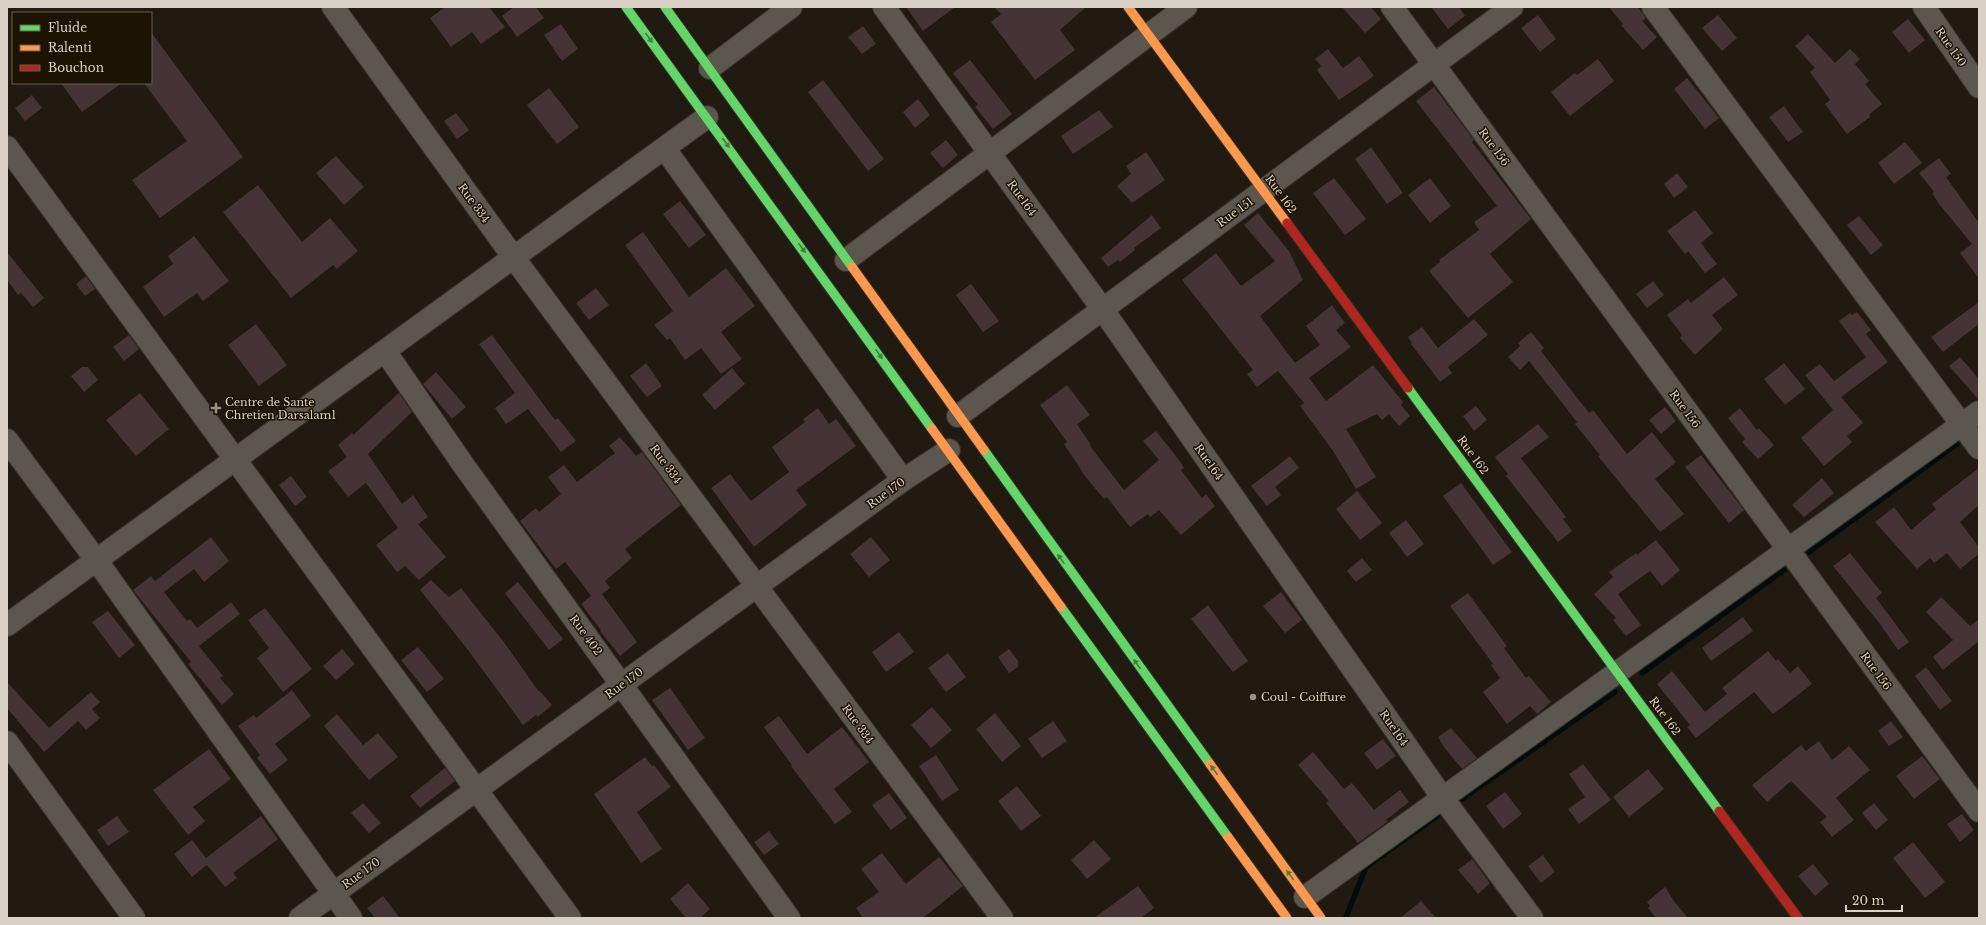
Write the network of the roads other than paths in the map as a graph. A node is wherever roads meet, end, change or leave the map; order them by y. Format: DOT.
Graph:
graph roads {
  1 [pos="333,7"];
  2 [pos="626,7"];
  3 [pos="665,7"];
  4 [pos="791,7"];
  5 [pos="884,7"];
  6 [pos="1128,7"];
  7 [pos="1186,7"];
  8 [pos="1392,7"];
  9 [pos="1512,7"];
  10 [pos="1653,7"];
  11 [pos="1924,7"];
  12 [pos="1149,34"];
  13 [pos="1434,64"];
  14 [pos="710,68"];
  15 [pos="1979,87"];
  16 [pos="707,118"];
  17 [pos="7,147"];
  18 [pos="665,149"];
  19 [pos="990,153"];
  20 [pos="1264,191"];
  21 [pos="514,258"];
  22 [pos="846,260"];
  23 [pos="1103,310"];
  24 [pos="385,351"];
  25 [pos="1979,412"];
  26 [pos="958,416"];
  27 [pos="1962,425"];
  28 [pos="7,440"];
  29 [pos="1979,448"];
  30 [pos="949,450"];
  31 [pos="235,460"];
  32 [pos="903,480"];
  33 [pos="1789,550"];
  34 [pos="96,561"];
  35 [pos="757,587"];
  36 [pos="7,625"];
  37 [pos="1618,672"];
  38 [pos="622,684"];
  39 [pos="7,742"];
  40 [pos="476,790"];
  41 [pos="1442,797"];
  42 [pos="1979,811"];
  43 [pos="333,893"];
  44 [pos="1306,897"];
  45 [pos="134,918"];
  46 [pos="300,918"];
  47 [pos="351,918"];
  48 [pos="570,918"];
  49 [pos="790,918"];
  50 [pos="1002,918"];
  51 [pos="1287,918"];
  52 [pos="1321,918"];
  53 [pos="1532,918"];
  54 [pos="1798,918"];
  1 -- 21 [label="street, Rue 334"];
  2 -- 16 [label="main road, one-way"];
  3 -- 14 [label="main road"];
  4 -- 14 [label="street"];
  5 -- 19 [label="street, Rue164"];
  6 -- 12 [label="main road, Rue 162"];
  7 -- 12 [label="street"];
  8 -- 13 [label="street, Rue 156"];
  9 -- 13 [label="street, Rue 151"];
  10 -- 27 [label="street"];
  11 -- 15 [label="street, Rue 150"];
  12 -- 19 [label="street"];
  12 -- 20 [label="main road, Rue 162"];
  13 -- 20 [label="street, Rue 151"];
  13 -- 33 [label="street, Rue 156"];
  14 -- 22 [label="main road"];
  16 -- 18 [label="street"];
  16 -- 30 [label="main road, one-way"];
  17 -- 31 [label="street"];
  18 -- 21 [label="street"];
  18 -- 32 [label="street"];
  19 -- 22 [label="street"];
  19 -- 23 [label="street, Rue164"];
  20 -- 23 [label="street, Rue 151"];
  20 -- 37 [label="main road, Rue 162"];
  21 -- 24 [label="street"];
  21 -- 35 [label="street, Rue 334"];
  22 -- 26 [label="main road"];
  23 -- 26 [label="street, Rue 151"];
  23 -- 41 [label="street, Rue164"];
  24 -- 31 [label="street"];
  24 -- 38 [label="street, Rue 402"];
  25 -- 27 [label="street"];
  44 -- 26 [label="main road, one-way"];
  27 -- 29 [label="street"];
  27 -- 33 [label="street"];
  28 -- 34 [label="street"];
  30 -- 32 [label="street, Rue 170"];
  30 -- 51 [label="main road"];
  31 -- 34 [label="street"];
  31 -- 40 [label="street"];
  32 -- 35 [label="street, Rue 170"];
  33 -- 37 [label="street"];
  33 -- 42 [label="street, Rue 156"];
  34 -- 36 [label="street"];
  34 -- 43 [label="street"];
  35 -- 38 [label="street, Rue 170"];
  35 -- 50 [label="street, Rue 334"];
  37 -- 41 [label="street"];
  37 -- 54 [label="main road, Rue 162"];
  38 -- 40 [label="street, Rue 170"];
  38 -- 49 [label="street, Rue 402"];
  39 -- 45 [label="street"];
  40 -- 43 [label="street, Rue 170"];
  40 -- 48 [label="street"];
  41 -- 44 [label="street"];
  41 -- 53 [label="street, Rue164"];
  43 -- 46 [label="street, Rue 170"];
  43 -- 47 [label="street"];
  44 -- 52 [label="main road"];
}
